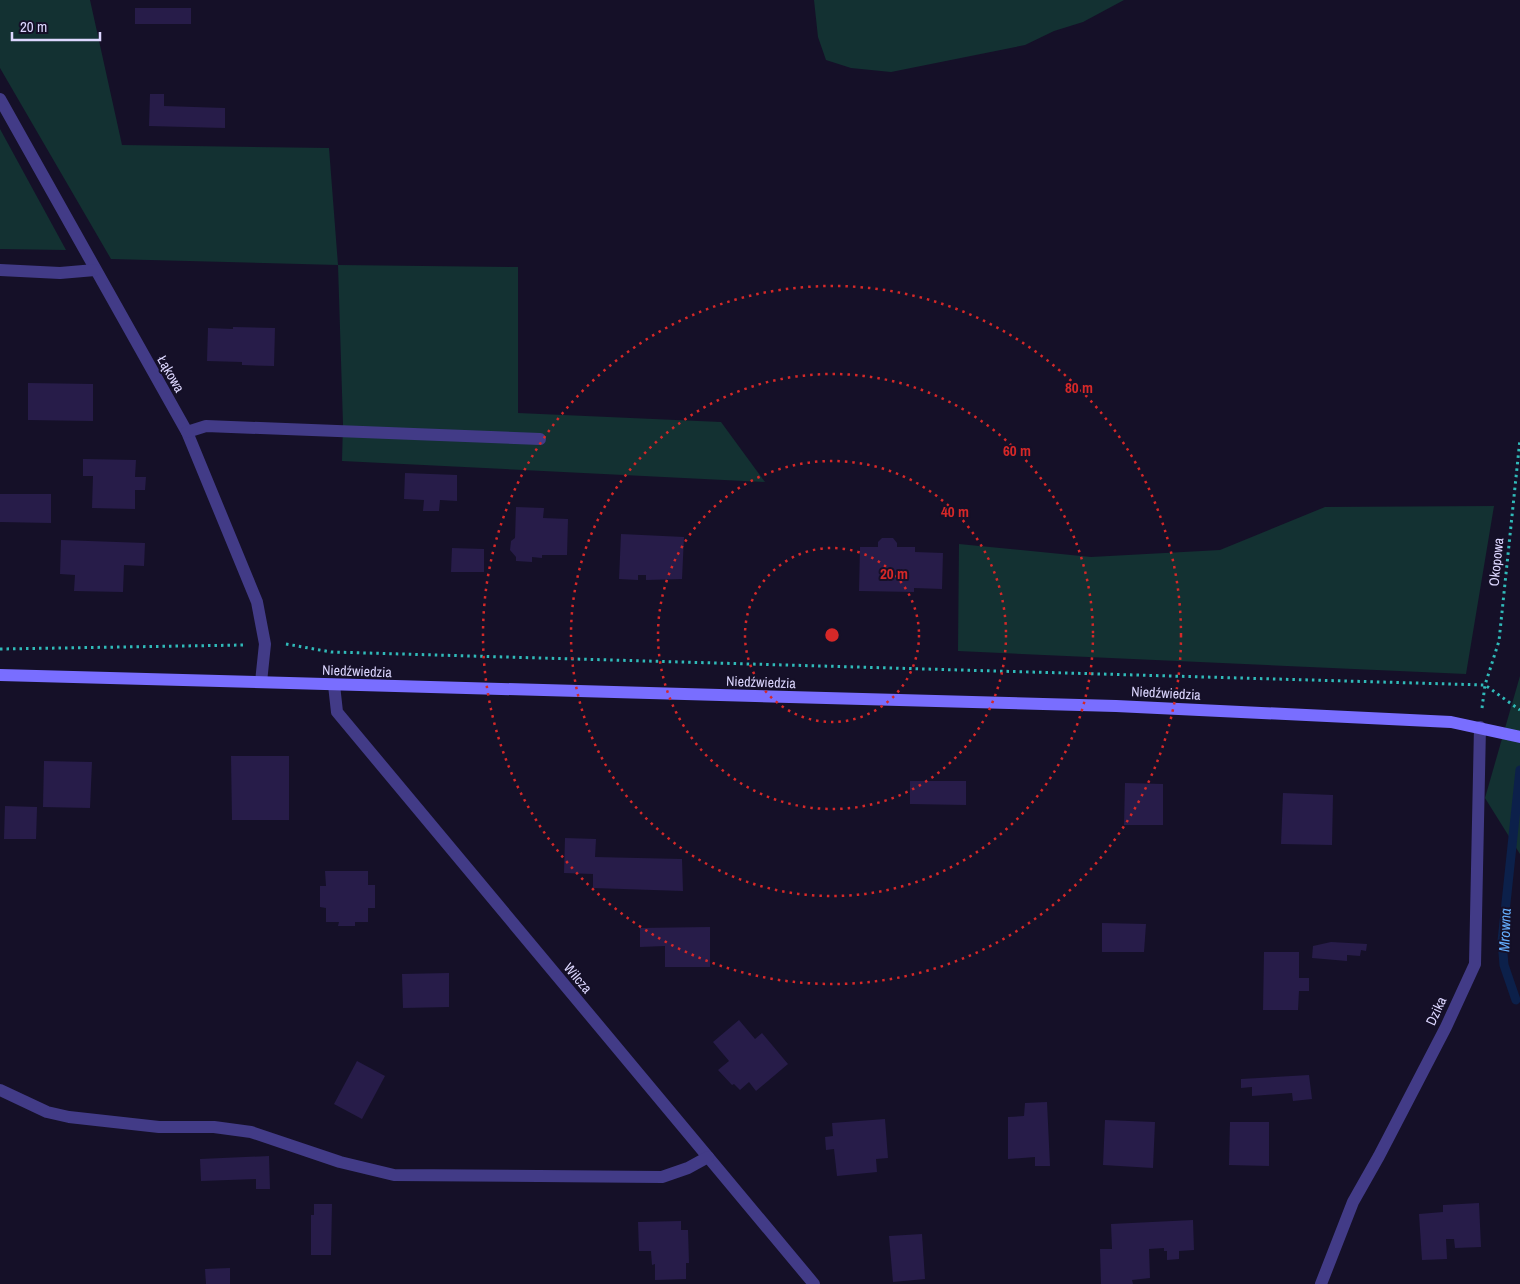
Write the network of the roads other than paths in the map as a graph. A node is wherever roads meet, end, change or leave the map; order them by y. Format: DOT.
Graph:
graph roads {
  1 [pos="0,100"];
  2 [pos="0,270"];
  3 [pos="95,270"];
  4 [pos="187,432"];
  5 [pos="540,440"];
  6 [pos="0,675"];
  7 [pos="261,682"];
  8 [pos="334,685"];
  9 [pos="1480,727"];
  10 [pos="1520,737"];
  11 [pos="0,1090"];
  12 [pos="708,1157"];
  13 [pos="814,1284"];
  14 [pos="1321,1284"];
  1 -- 3 [label="street, Łąkowa"];
  2 -- 3 [label="street"];
  3 -- 4 [label="street, Łąkowa"];
  4 -- 5 [label="street"];
  4 -- 7 [label="street, Łąkowa"];
  6 -- 7 [label="street, Niedźwiedzia"];
  7 -- 8 [label="street, Niedźwiedzia"];
  8 -- 9 [label="street, Niedźwiedzia"];
  8 -- 12 [label="street, Wilcza"];
  9 -- 10 [label="street, Niedźwiedzia"];
  9 -- 14 [label="street, Dzika"];
  11 -- 12 [label="street"];
  12 -- 13 [label="street, Wilcza"];
}
